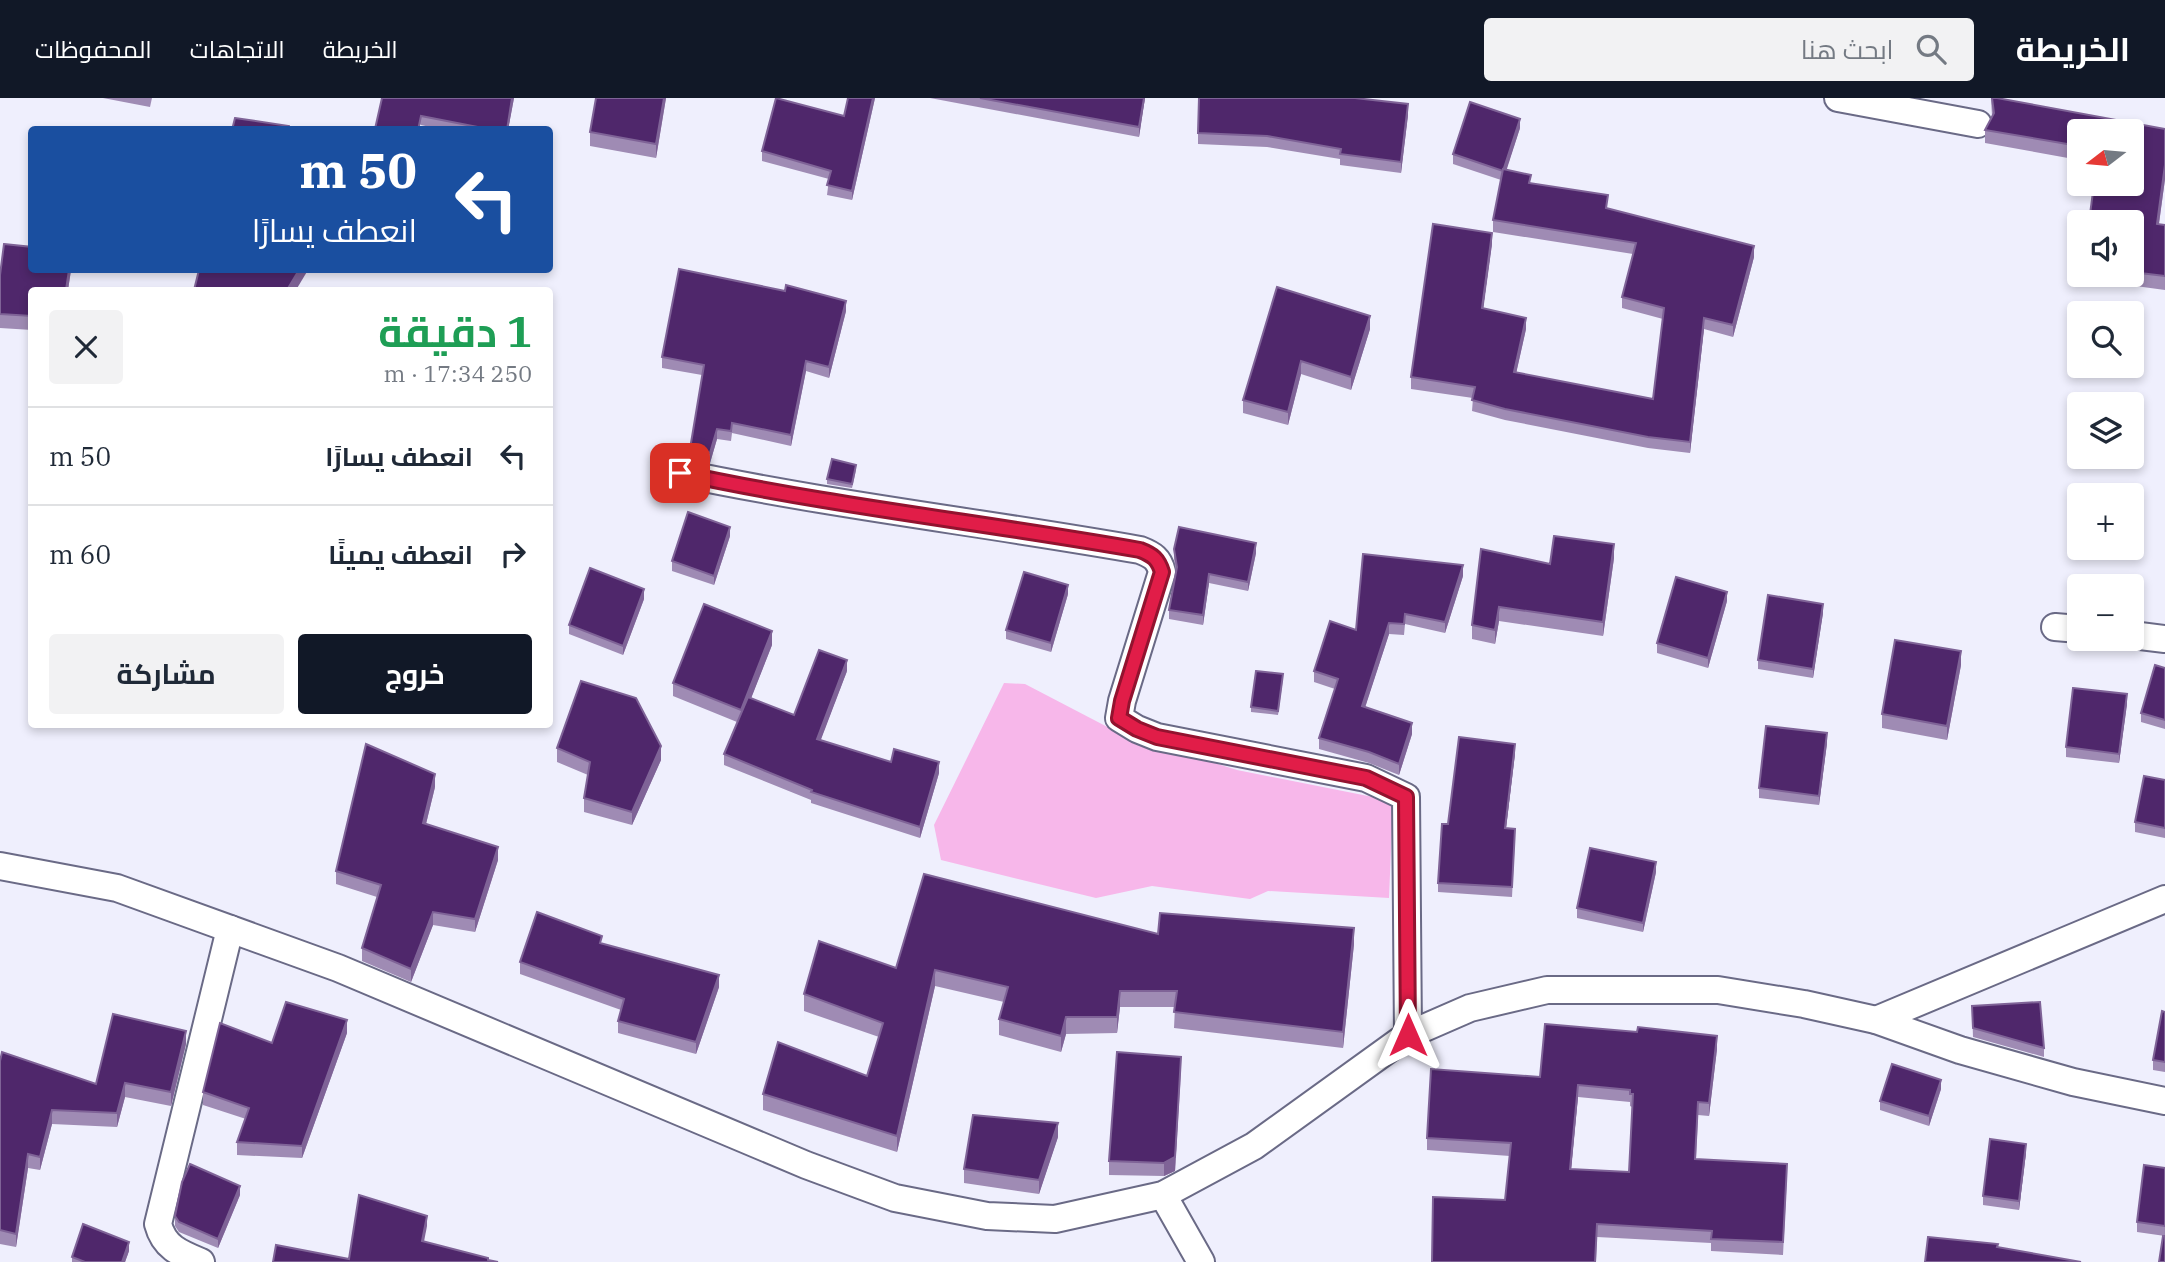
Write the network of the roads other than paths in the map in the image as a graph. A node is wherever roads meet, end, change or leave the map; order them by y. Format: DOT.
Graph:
graph roads {
  1 [pos="1838,98"];
  2 [pos="1978,124"];
  3 [pos="680,473"];
  4 [pos="2144,636"];
  5 [pos="2165,639"];
  6 [pos="0,866"];
  7 [pos="2165,899"];
  8 [pos="230,929"];
  9 [pos="1876,1020"];
  10 [pos="1408,1035"];
  11 [pos="2165,1101"];
  12 [pos="1163,1195"];
  13 [pos="201,1262"];
  14 [pos="1201,1262"];
  1 -- 2 [label="street"];
  3 -- 10 [label="street"];
  4 -- 5 [label="street"];
  6 -- 8 [label="street"];
  7 -- 9 [label="street"];
  8 -- 12 [label="street"];
  8 -- 13 [label="street"];
  9 -- 10 [label="street"];
  9 -- 11 [label="street"];
  10 -- 12 [label="street"];
  12 -- 14 [label="street"];
}
